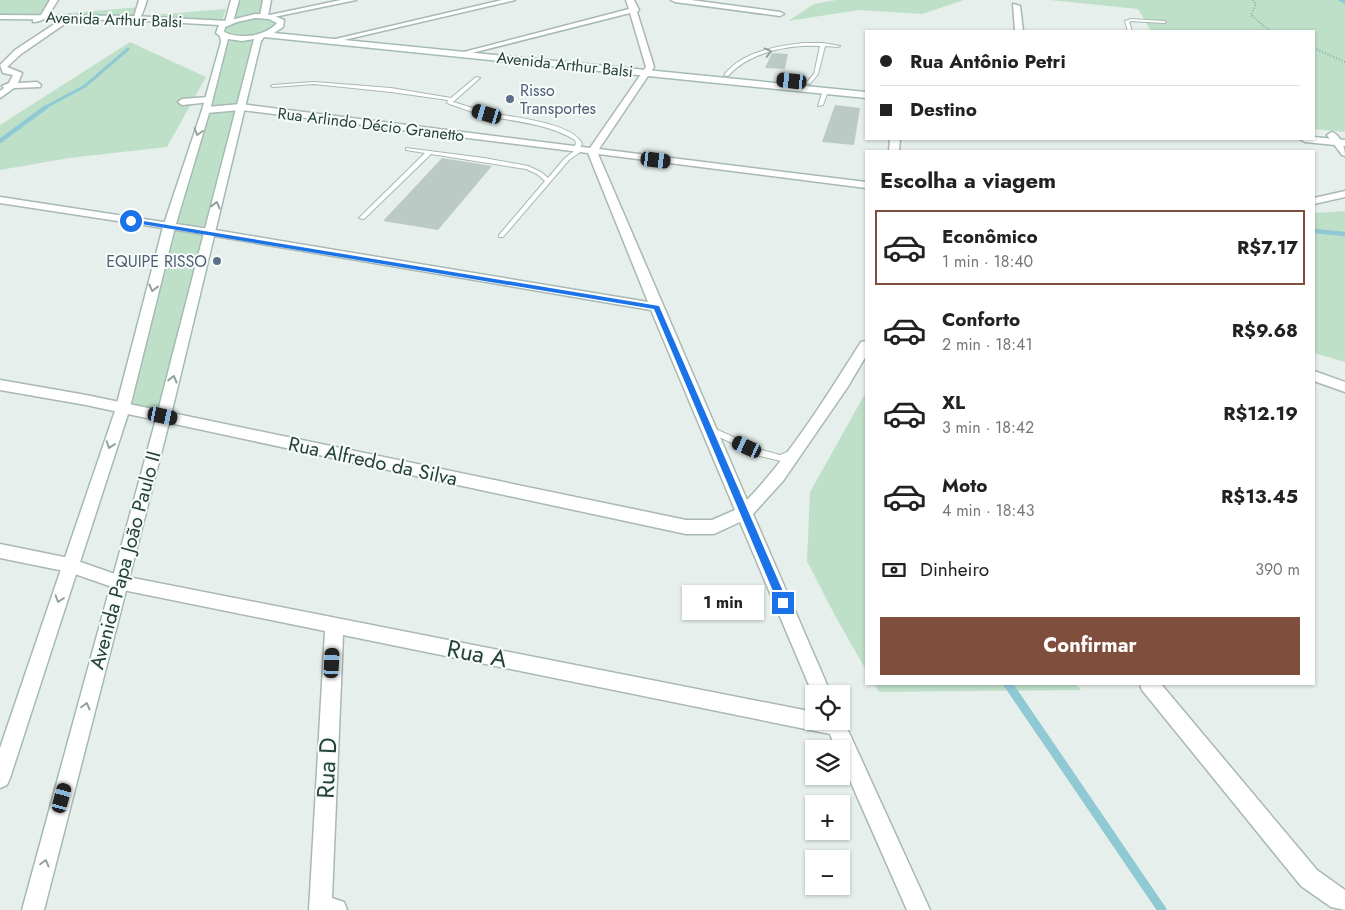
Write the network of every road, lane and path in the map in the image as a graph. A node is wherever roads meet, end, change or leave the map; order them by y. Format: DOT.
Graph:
graph roads {
  1 [pos="54,0"];
  2 [pos="143,0"];
  3 [pos="235,0"];
  4 [pos="267,0"];
  5 [pos="352,0"];
  6 [pos="510,0"];
  7 [pos="630,0"];
  8 [pos="675,0"];
  9 [pos="1253,0"];
  10 [pos="1016,6"];
  11 [pos="635,10"];
  12 [pos="780,14"];
  13 [pos="0,16"];
  14 [pos="44,16"];
  15 [pos="267,16"];
  16 [pos="137,18"];
  17 [pos="36,20"];
  18 [pos="0,21"];
  19 [pos="65,21"];
  20 [pos="1164,22"];
  21 [pos="129,23"];
  22 [pos="280,25"];
  23 [pos="225,27"];
  24 [pos="1019,30"];
  25 [pos="1130,30"];
  26 [pos="1269,30"];
  27 [pos="263,34"];
  28 [pos="349,37"];
  29 [pos="331,41"];
  30 [pos="823,44"];
  31 [pos="838,46"];
  32 [pos="1315,48"];
  33 [pos="474,50"];
  34 [pos="460,54"];
  35 [pos="1345,62"];
  36 [pos="648,70"];
  37 [pos="725,77"];
  38 [pos="478,78"];
  39 [pos="808,83"];
  40 [pos="37,85"];
  41 [pos="0,86"];
  42 [pos="13,86"];
  43 [pos="274,86"];
  44 [pos="865,89"];
  45 [pos="825,91"];
  46 [pos="0,95"];
  47 [pos="865,95"];
  48 [pos="450,100"];
  49 [pos="182,102"];
  50 [pos="207,105"];
  51 [pos="820,105"];
  52 [pos="241,107"];
  53 [pos="1315,133"];
  54 [pos="1315,139"];
  55 [pos="1340,139"];
  56 [pos="408,149"];
  57 [pos="430,152"];
  58 [pos="572,152"];
  59 [pos="592,152"];
  60 [pos="1345,153"];
  61 [pos="548,181"];
  62 [pos="865,185"];
  63 [pos="1345,194"];
  64 [pos="0,200"];
  65 [pos="1315,201"];
  66 [pos="362,218"];
  67 [pos="168,227"];
  68 [pos="209,232"];
  69 [pos="501,236"];
  70 [pos="656,307"];
  71 [pos="865,347"];
  72 [pos="1315,376"];
  73 [pos="0,385"];
  74 [pos="1345,386"];
  75 [pos="122,408"];
  76 [pos="163,416"];
  77 [pos="708,428"];
  78 [pos="796,451"];
  79 [pos="744,513"];
  80 [pos="0,551"];
  81 [pos="69,565"];
  82 [pos="118,582"];
  83 [pos="334,626"];
  84 [pos="818,685"];
  85 [pos="1149,685"];
  86 [pos="805,718"];
  87 [pos="838,730"];
  88 [pos="0,778"];
  89 [pos="1345,901"];
  90 [pos="325,909"];
  91 [pos="33,910"];
  92 [pos="919,910"];
  1 -- 14 [label="street"];
  2 -- 16 [label="street"];
  3 -- 23 [label="street"];
  4 -- 15 [label="street"];
  5 -- 15 [label="street"];
  6 -- 28 [label="street"];
  7 -- 11 [label="street"];
  8 -- 12 [label="street"];
  9 -- 26 [label="path"];
  10 -- 24 [label="street"];
  11 -- 33 [label="street"];
  11 -- 36 [label="street"];
  13 -- 14 [label="street, Avenida Arthur Balsi"];
  14 -- 16 [label="street, Avenida Arthur Balsi"];
  14 -- 17 [label="street"];
  15 -- 22 [label="street"];
  15 -- 23 [label="street"];
  16 -- 21 [label="street"];
  16 -- 23 [label="street, Avenida Arthur Balsi"];
  17 -- 18 [label="street, Avenida Arthur Balsi"];
  17 -- 19 [label="street, Avenida Arthur Balsi"];
  19 -- 21 [label="street, Avenida Arthur Balsi"];
  19 -- 42 [label="street"];
  20 -- 25 [label="lane"];
  21 -- 23 [label="street, Avenida Arthur Balsi"];
  22 -- 27 [label="street"];
  22 -- 28 [label="street, Avenida Arthur Balsi"];
  23 -- 27 [label="street"];
  23 -- 50 [label="street"];
  27 -- 29 [label="street, Avenida Arthur Balsi"];
  27 -- 52 [label="street, Avenida Papa João Paulo II"];
  28 -- 29 [label="street"];
  28 -- 33 [label="street, Avenida Arthur Balsi"];
  29 -- 34 [label="street, Avenida Arthur Balsi"];
  30 -- 31 [label="lane"];
  37 -- 30 [label="lane, one-way"];
  30 -- 39 [label="lane"];
  32 -- 35 [label="path"];
  33 -- 34 [label="street"];
  33 -- 36 [label="street, Avenida Arthur Balsi"];
  34 -- 36 [label="street, Avenida Arthur Balsi"];
  36 -- 37 [label="street, Avenida Arthur Balsi"];
  36 -- 59 [label="street"];
  37 -- 39 [label="street, Avenida Arthur Balsi"];
  37 -- 45 [label="street, Avenida Arthur Balsi"];
  38 -- 48 [label="lane"];
  39 -- 44 [label="street, Avenida Arthur Balsi"];
  40 -- 42 [label="street"];
  41 -- 42 [label="street"];
  42 -- 46 [label="street"];
  43 -- 48 [label="lane"];
  45 -- 47 [label="street, Avenida Arthur Balsi"];
  45 -- 51 [label="lane"];
  48 -- 58 [label="lane"];
  49 -- 50 [label="street, Rua Arlindo Décio Granetto"];
  50 -- 52 [label="street, Rua Arlindo Décio Granetto"];
  50 -- 67 [label="street, one-way"];
  52 -- 58 [label="street, Rua Arlindo Décio Granetto"];
  68 -- 52 [label="street, Avenida Papa João Paulo II, one-way"];
  53 -- 55 [label="street"];
  54 -- 55 [label="street"];
  55 -- 60 [label="street"];
  56 -- 57 [label="lane"];
  57 -- 61 [label="lane"];
  57 -- 66 [label="lane"];
  58 -- 59 [label="street, Rua Arlindo Décio Granetto"];
  58 -- 61 [label="lane"];
  59 -- 62 [label="street, Rua Arlindo Décio Granetto"];
  59 -- 70 [label="street"];
  61 -- 69 [label="lane"];
  63 -- 65 [label="street"];
  64 -- 67 [label="street"];
  67 -- 68 [label="street"];
  67 -- 75 [label="street, one-way"];
  68 -- 70 [label="street"];
  76 -- 68 [label="street, Avenida Papa João Paulo II, one-way"];
  70 -- 77 [label="street"];
  71 -- 78 [label="street"];
  72 -- 74 [label="street"];
  73 -- 75 [label="street, Rua Alfredo da Silva"];
  75 -- 76 [label="street, Rua Alfredo da Silva"];
  75 -- 81 [label="street, one-way"];
  76 -- 79 [label="street, Rua Alfredo da Silva"];
  76 -- 82 [label="street, Avenida Papa João Paulo II"];
  77 -- 78 [label="lane"];
  77 -- 79 [label="street"];
  78 -- 79 [label="street"];
  79 -- 84 [label="street"];
  80 -- 81 [label="street, Rua A"];
  81 -- 82 [label="street, Rua A"];
  81 -- 88 [label="street, one-way"];
  82 -- 83 [label="street, Rua A"];
  91 -- 82 [label="street, Avenida Papa João Paulo II, one-way"];
  83 -- 86 [label="street, Rua A"];
  83 -- 90 [label="street, Rua D"];
  85 -- 89 [label="street"];
  87 -- 92 [label="street"];
}
